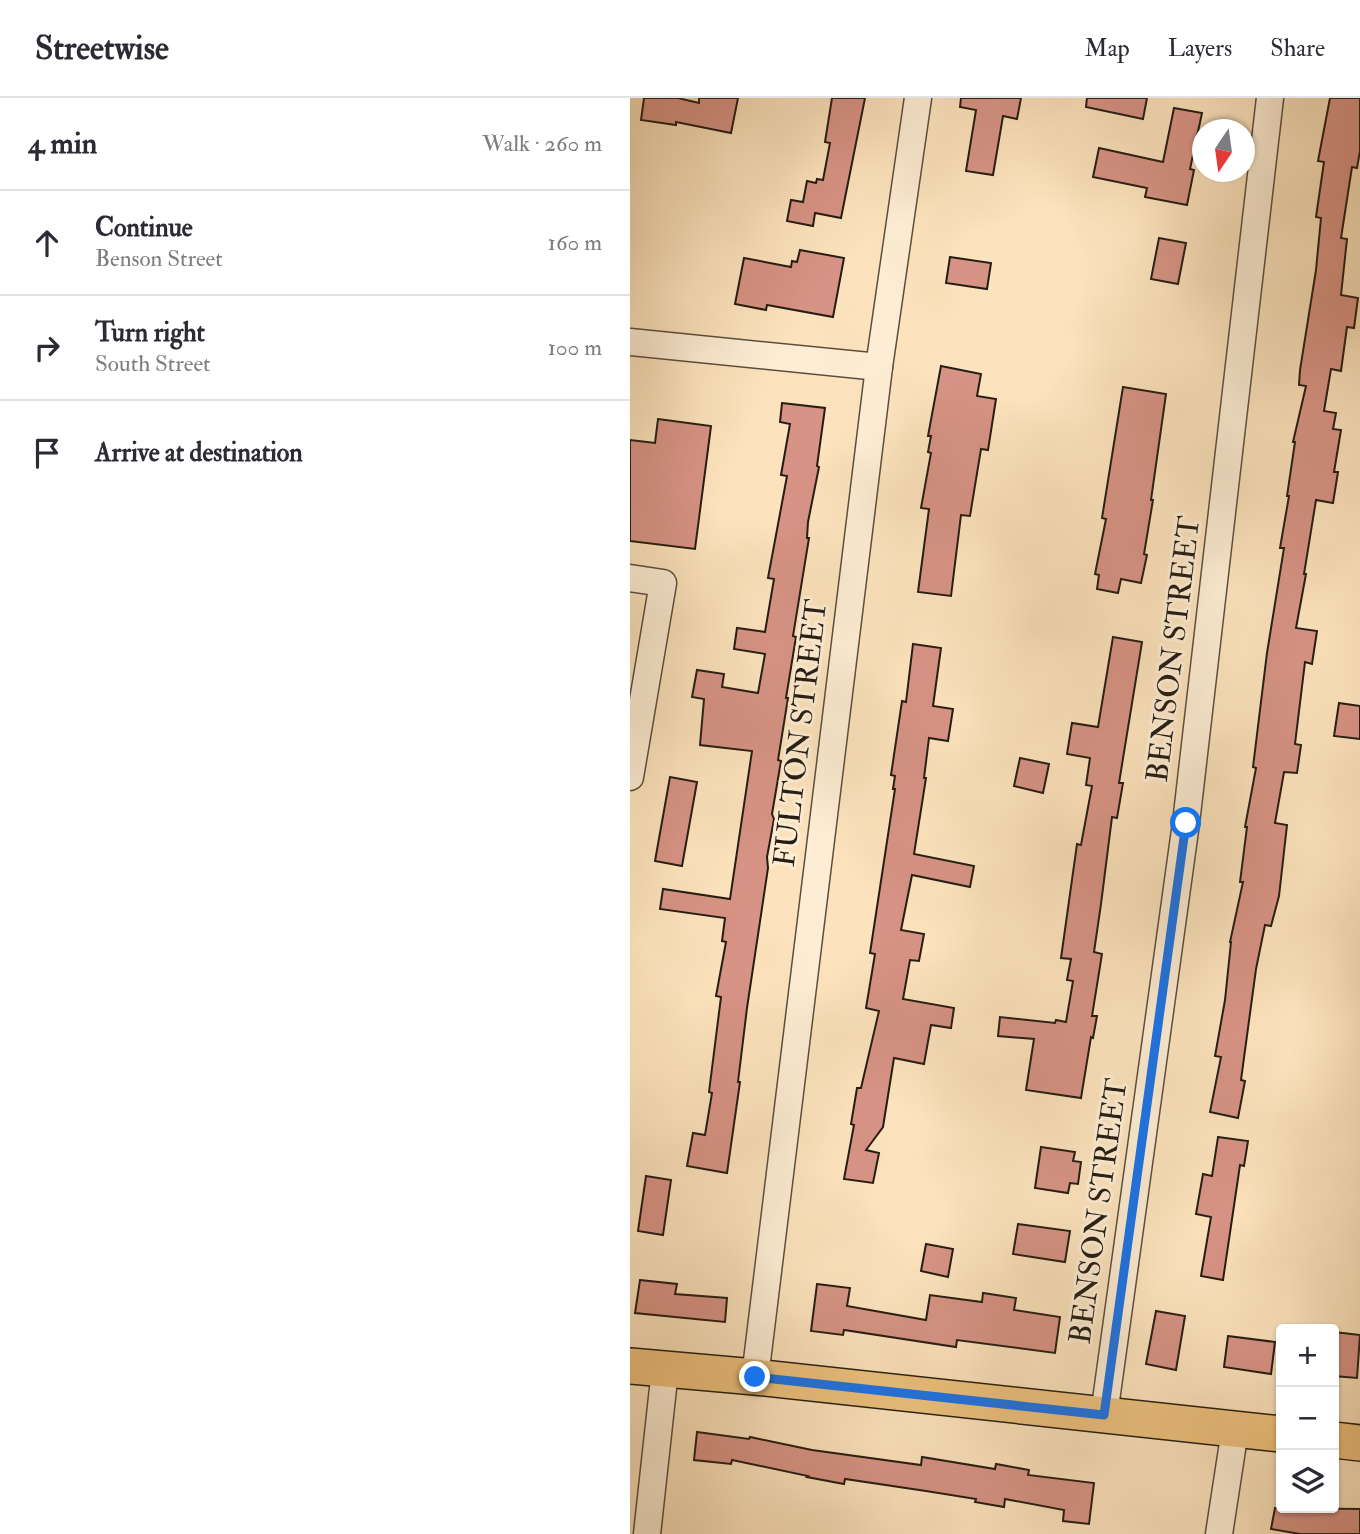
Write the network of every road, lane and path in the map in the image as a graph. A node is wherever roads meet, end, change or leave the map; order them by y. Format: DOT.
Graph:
graph roads {
  1 [pos="918,98"];
  2 [pos="1270,98"];
  3 [pos="630,342"];
  4 [pos="879,367"];
  5 [pos="630,578"];
  6 [pos="630,778"];
  7 [pos="630,1366"];
  8 [pos="665,1370"];
  9 [pos="755,1377"];
  10 [pos="1104,1415"];
  11 [pos="1235,1430"];
  12 [pos="1276,1434"];
  13 [pos="1339,1441"];
  14 [pos="1360,1443"];
  15 [pos="647,1534"];
  16 [pos="1219,1534"];
  1 -- 4 [label="street, FULTON STREET"];
  2 -- 10 [label="street, BENSON STREET"];
  3 -- 4 [label="street"];
  4 -- 9 [label="street, FULTON STREET"];
  5 -- 6 [label="street"];
  7 -- 8 [label="main road"];
  8 -- 9 [label="main road"];
  8 -- 15 [label="street"];
  9 -- 10 [label="main road"];
  10 -- 11 [label="main road"];
  11 -- 12 [label="main road"];
  11 -- 16 [label="street"];
  13 -- 14 [label="main road"];
}
